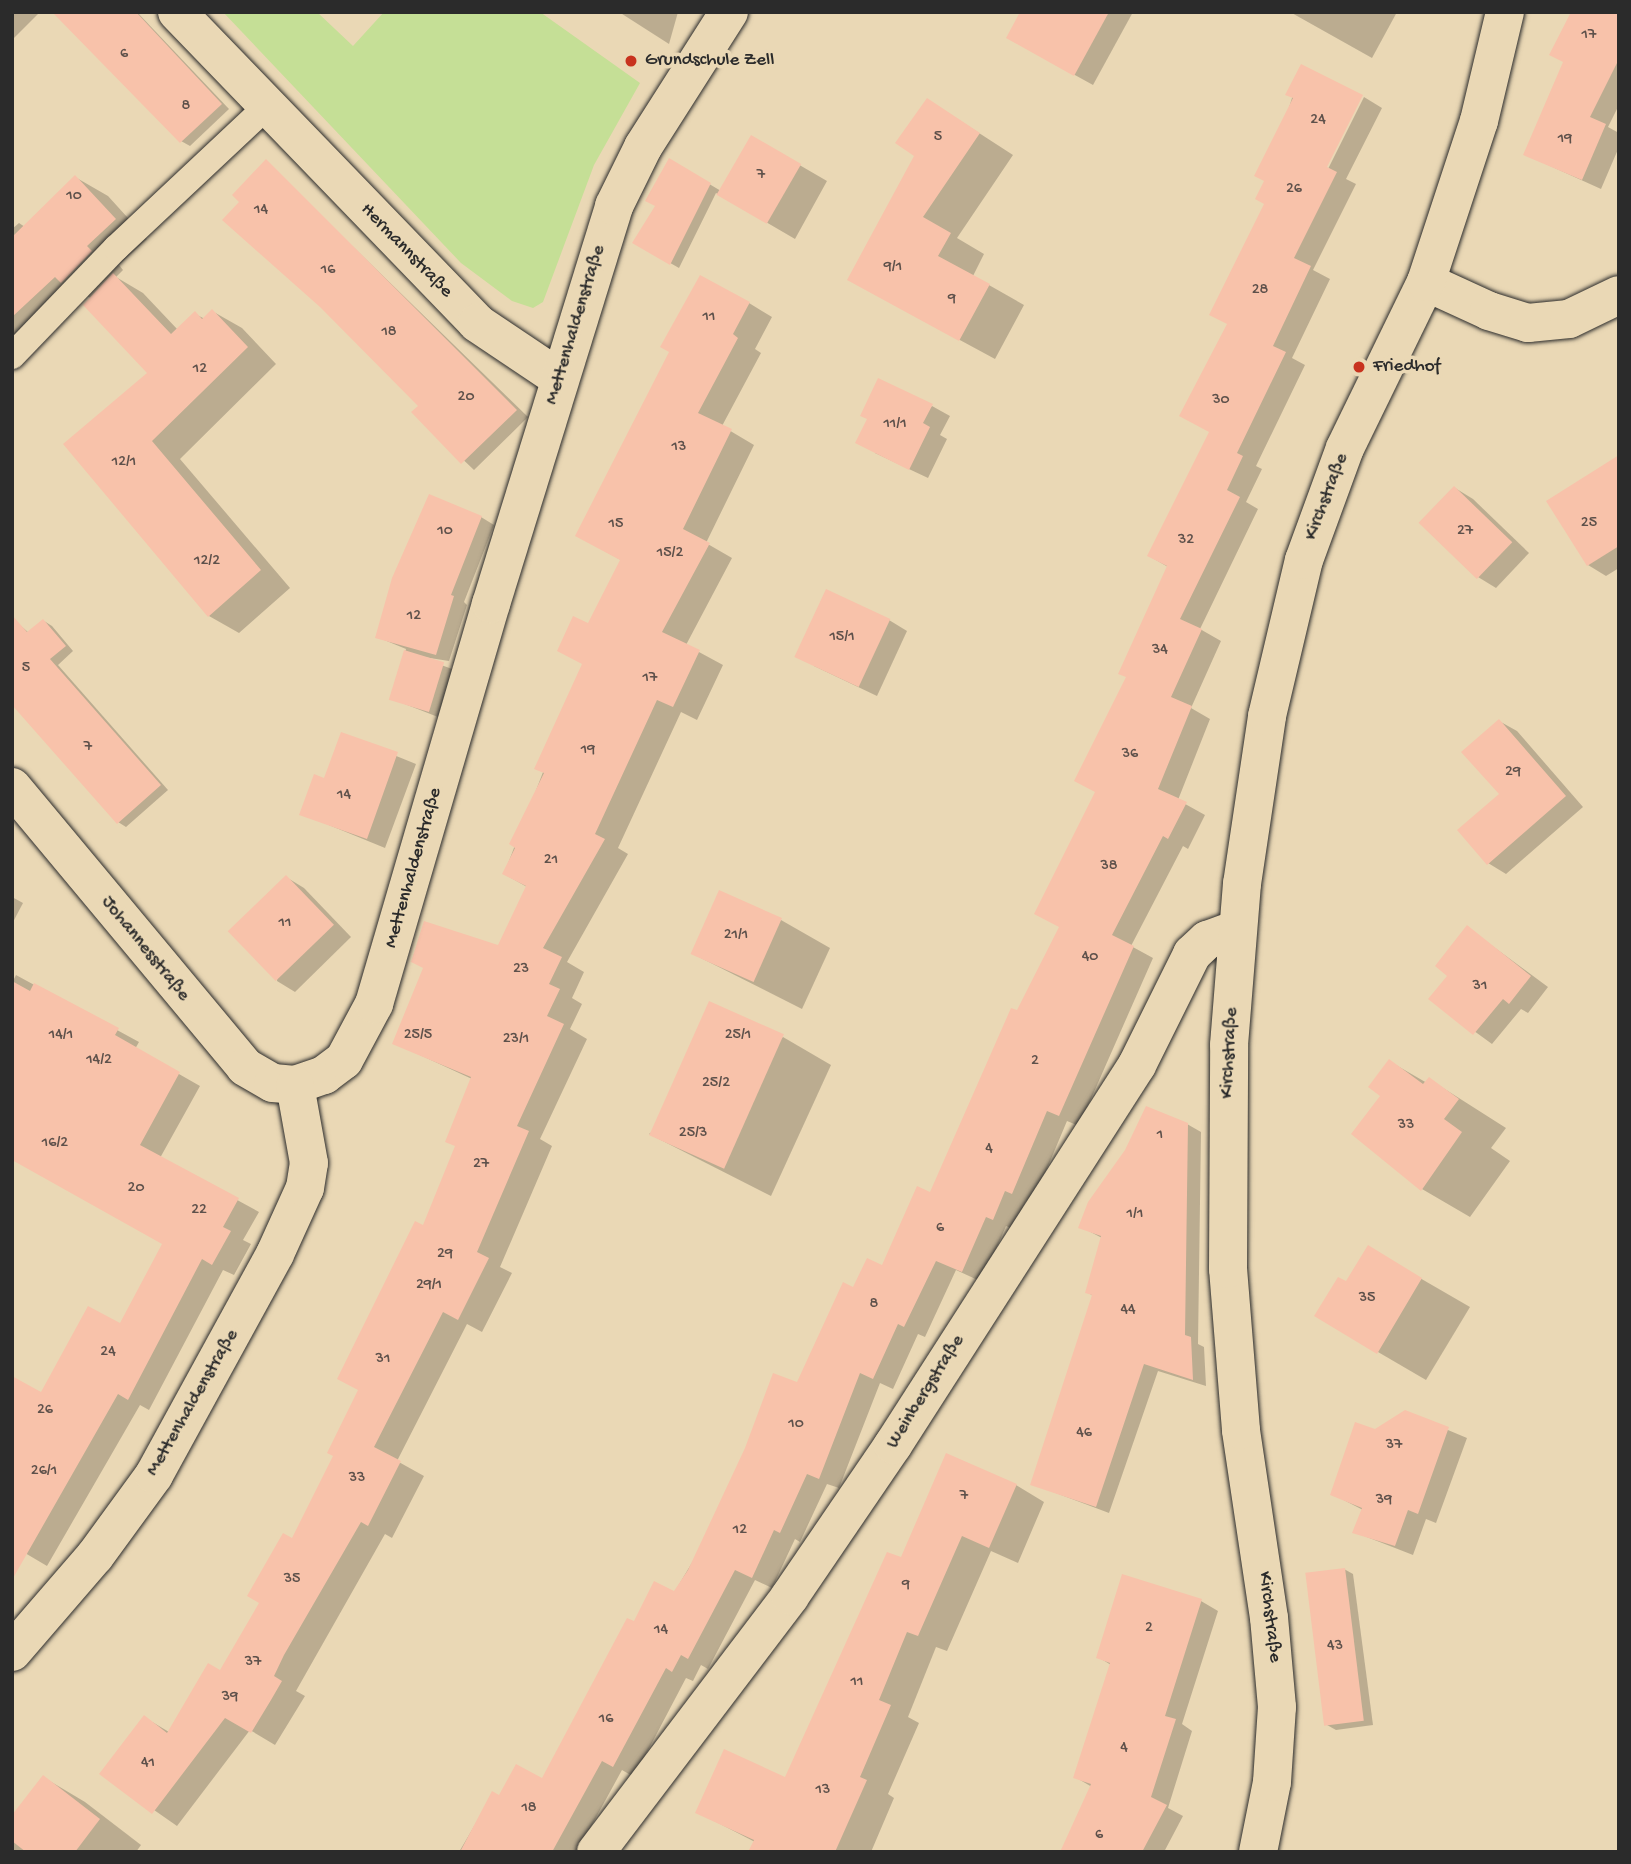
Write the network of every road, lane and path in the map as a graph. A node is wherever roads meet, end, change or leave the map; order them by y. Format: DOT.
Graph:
graph roads {
  1 [pos="177,12"];
  2 [pos="730,12"];
  3 [pos="1505,12"];
  4 [pos="267,107"];
  5 [pos="1426,282"];
  6 [pos="1619,295"];
  7 [pos="12,356"];
  8 [pos="559,378"];
  9 [pos="12,787"];
  10 [pos="1237,929"];
  11 [pos="295,1085"];
  12 [pos="12,1652"];
  13 [pos="596,1852"];
  14 [pos="1258,1852"];
  1 -- 4 [label="street, Hermannstraße"];
  2 -- 8 [label="street, Mettenhaldenstraße"];
  3 -- 5 [label="street, Kirchstraße"];
  4 -- 7 [label="lane"];
  4 -- 8 [label="street, Hermannstraße"];
  5 -- 6 [label="street"];
  5 -- 10 [label="street, Kirchstraße"];
  8 -- 11 [label="street, Mettenhaldenstraße"];
  9 -- 11 [label="street, Johannesstraße"];
  10 -- 13 [label="street, Weinbergstraße"];
  10 -- 14 [label="street, Kirchstraße"];
  11 -- 12 [label="street, Mettenhaldenstraße"];
}
